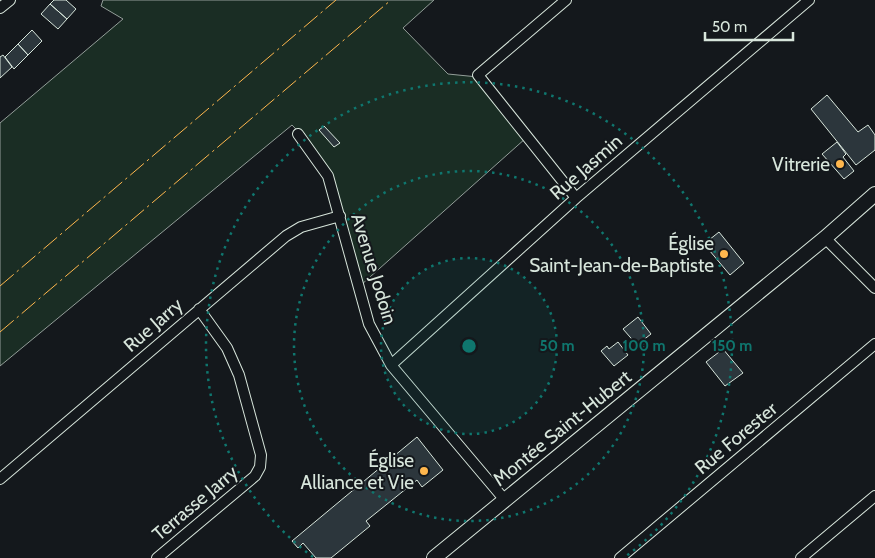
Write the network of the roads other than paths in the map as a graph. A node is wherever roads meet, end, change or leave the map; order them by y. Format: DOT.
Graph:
graph roads {
  1 [pos="10,0"];
  2 [pos="566,0"];
  3 [pos="809,0"];
  4 [pos="0,8"];
  5 [pos="298,134"];
  6 [pos="875,194"];
  7 [pos="576,198"];
  8 [pos="340,216"];
  9 [pos="824,238"];
  10 [pos="875,288"];
  11 [pos="199,309"];
  12 [pos="875,344"];
  13 [pos="391,365"];
  14 [pos="0,479"];
  15 [pos="875,496"];
  16 [pos="504,499"];
  17 [pos="157,558"];
  18 [pos="434,558"];
  19 [pos="620,558"];
  20 [pos="802,558"];
  1 -- 4 [label="street"];
  2 -- 7 [label="street"];
  3 -- 7 [label="street, Rue Jasmin"];
  5 -- 8 [label="street, Avenue Jodoin"];
  6 -- 9 [label="street, Montée Saint-Hubert"];
  7 -- 13 [label="street, Rue Jasmin"];
  8 -- 11 [label="street, Rue Jarry"];
  8 -- 13 [label="street, Avenue Jodoin"];
  9 -- 10 [label="street"];
  9 -- 16 [label="street, Montée Saint-Hubert"];
  11 -- 14 [label="street, Rue Jarry"];
  11 -- 17 [label="street, Terrasse Jarry"];
  12 -- 19 [label="street, Rue Forester"];
  13 -- 16 [label="street, Avenue Jodoin"];
  15 -- 20 [label="street"];
  16 -- 18 [label="street, Montée Saint-Hubert"];
}
